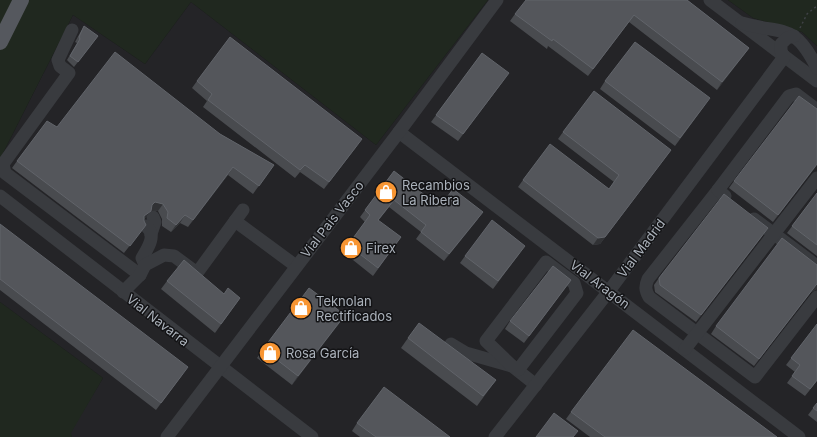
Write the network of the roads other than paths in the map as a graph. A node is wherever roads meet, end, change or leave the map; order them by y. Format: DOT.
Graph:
graph roads {
  1 [pos="21,0"];
  2 [pos="497,0"];
  3 [pos="710,0"];
  4 [pos="737,20"];
  5 [pos="72,30"];
  6 [pos="797,37"];
  7 [pos="0,42"];
  8 [pos="786,58"];
  9 [pos="817,68"];
  10 [pos="817,81"];
  11 [pos="817,110"];
  12 [pos="399,132"];
  13 [pos="817,178"];
  14 [pos="718,190"];
  15 [pos="2,199"];
  16 [pos="243,210"];
  17 [pos="235,222"];
  18 [pos="150,225"];
  19 [pos="774,234"];
  20 [pos="296,266"];
  21 [pos="817,266"];
  22 [pos="142,270"];
  23 [pos="610,291"];
  24 [pos="123,292"];
  25 [pos="817,297"];
  26 [pos="697,334"];
  27 [pos="452,344"];
  28 [pos="685,349"];
  29 [pos="219,366"];
  30 [pos="515,368"];
  31 [pos="536,385"];
  32 [pos="166,437"];
  33 [pos="312,437"];
  34 [pos="495,437"];
  35 [pos="799,437"];
  1 -- 7 [label="main road"];
  2 -- 12 [label="street, Vial Pais Vasco"];
  3 -- 4 [label="street"];
  4 -- 6 [label="street"];
  4 -- 8 [label="street"];
  5 -- 22 [label="street"];
  6 -- 8 [label="street"];
  6 -- 9 [label="street"];
  8 -- 10 [label="street"];
  8 -- 23 [label="street, Vial Madrid"];
  11 -- 14 [label="street"];
  12 -- 20 [label="street, Vial Pais Vasco"];
  12 -- 23 [label="street, Vial Aragón"];
  13 -- 19 [label="street"];
  14 -- 19 [label="street"];
  14 -- 26 [label="street"];
  15 -- 24 [label="street, Vial Navarra"];
  16 -- 17 [label="street"];
  17 -- 20 [label="street"];
  17 -- 22 [label="street"];
  18 -- 22 [label="street"];
  19 -- 21 [label="street"];
  19 -- 26 [label="street"];
  20 -- 29 [label="street, Vial Pais Vasco"];
  22 -- 24 [label="street"];
  23 -- 28 [label="street, Vial Aragón"];
  23 -- 31 [label="street, Vial Madrid"];
  24 -- 29 [label="street, Vial Navarra"];
  25 -- 26 [label="street"];
  26 -- 28 [label="street"];
  27 -- 30 [label="street"];
  28 -- 35 [label="street, Vial Aragón"];
  29 -- 32 [label="street, Vial Pais Vasco"];
  29 -- 33 [label="street, Vial Navarra"];
  30 -- 30 [label="street"];
  30 -- 31 [label="street"];
  31 -- 34 [label="street, Vial Madrid"];
}
